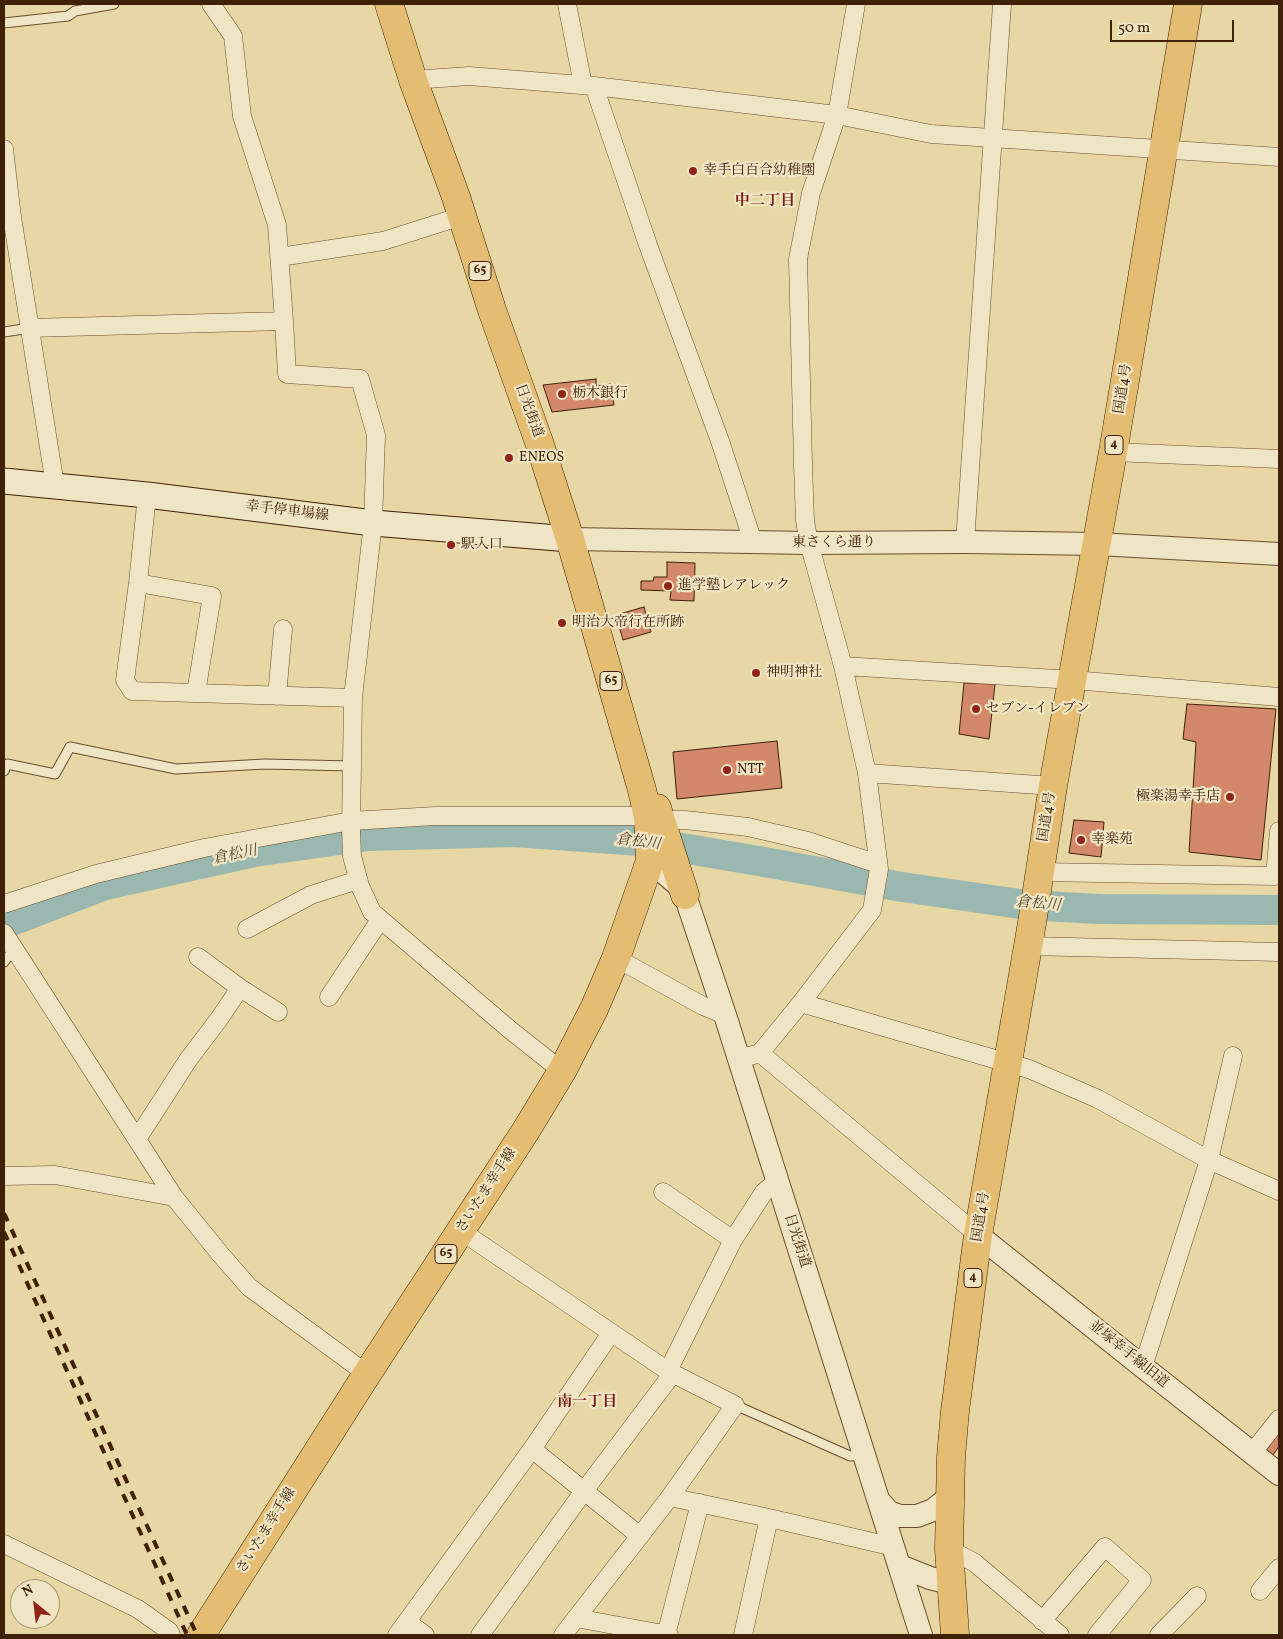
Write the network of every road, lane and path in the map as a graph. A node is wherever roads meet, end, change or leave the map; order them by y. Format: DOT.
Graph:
graph roads {
  1 [pos="114,4"];
  2 [pos="210,4"];
  3 [pos="389,4"];
  4 [pos="567,4"];
  5 [pos="856,4"];
  6 [pos="1002,4"];
  7 [pos="1188,4"];
  8 [pos="4,23"];
  9 [pos="413,80"];
  10 [pos="588,86"];
  11 [pos="836,115"];
  12 [pos="993,138"];
  13 [pos="4,149"];
  14 [pos="1163,149"];
  15 [pos="1279,157"];
  16 [pos="8,216"];
  17 [pos="462,216"];
  18 [pos="280,257"];
  19 [pos="284,321"];
  20 [pos="30,328"];
  21 [pos="4,332"];
  22 [pos="1113,452"];
  23 [pos="1279,460"];
  24 [pos="4,481"];
  25 [pos="54,484"];
  26 [pos="147,495"];
  27 [pos="373,523"];
  28 [pos="570,539"];
  29 [pos="753,542"];
  30 [pos="965,542"];
  31 [pos="809,543"];
  32 [pos="1098,544"];
  33 [pos="1279,554"];
  34 [pos="138,583"];
  35 [pos="283,629"];
  36 [pos="842,666"];
  37 [pos="1073,680"];
  38 [pos="196,693"];
  39 [pos="277,696"];
  40 [pos="1279,697"];
  41 [pos="353,698"];
  42 [pos="352,766"];
  43 [pos="4,771"];
  44 [pos="867,773"];
  45 [pos="1053,786"];
  46 [pos="655,821"];
  47 [pos="351,825"];
  48 [pos="1279,831"];
  49 [pos="657,856"];
  50 [pos="878,866"];
  51 [pos="1277,876"];
  52 [pos="1039,879"];
  53 [pos="358,880"];
  54 [pos="685,895"];
  55 [pos="4,904"];
  56 [pos="380,920"];
  57 [pos="247,929"];
  58 [pos="4,933"];
  59 [pos="1030,935"];
  60 [pos="1279,952"];
  61 [pos="9,955"];
  62 [pos="198,957"];
  63 [pos="616,958"];
  64 [pos="240,988"];
  65 [pos="329,998"];
  66 [pos="801,1003"];
  67 [pos="278,1012"];
  68 [pos="725,1015"];
  69 [pos="760,1053"];
  70 [pos="1233,1056"];
  71 [pos="739,1059"];
  72 [pos="1008,1062"];
  73 [pos="562,1071"];
  74 [pos="137,1139"];
  75 [pos="1209,1160"];
  76 [pos="5,1174"];
  77 [pos="776,1181"];
  78 [pos="1279,1191"];
  79 [pos="664,1192"];
  80 [pos="174,1197"];
  81 [pos="461,1231"];
  82 [pos="978,1235"];
  83 [pos="732,1240"];
  84 [pos="611,1333"];
  85 [pos="1143,1367"];
  86 [pos="671,1372"];
  87 [pos="367,1374"];
  88 [pos="735,1405"];
  89 [pos="1279,1419"];
  90 [pos="532,1449"];
  91 [pos="1252,1453"];
  92 [pos="864,1455"];
  93 [pos="1279,1474"];
  94 [pos="584,1491"];
  95 [pos="670,1496"];
  96 [pos="949,1497"];
  97 [pos="879,1501"];
  98 [pos="700,1503"];
  99 [pos="769,1518"];
  100 [pos="640,1536"];
  101 [pos="4,1544"];
  102 [pos="949,1549"];
  103 [pos="897,1557"];
  104 [pos="1279,1568"];
  105 [pos="950,1584"];
  106 [pos="1260,1591"];
  107 [pos="1197,1596"];
  108 [pos="576,1618"];
  109 [pos="1042,1621"];
  110 [pos="402,1628"];
  111 [pos="208,1630"];
  112 [pos="171,1635"];
  113 [pos="425,1635"];
  114 [pos="480,1635"];
  115 [pos="563,1635"];
  116 [pos="668,1635"];
  117 [pos="743,1635"];
  118 [pos="921,1635"];
  119 [pos="955,1635"];
  120 [pos="1060,1635"];
  121 [pos="1097,1635"];
  122 [pos="1159,1635"];
  1 -- 8 [label="lane"];
  2 -- 18 [label="street"];
  3 -- 9 [label="main road, 日光街道 / 65"];
  4 -- 10 [label="street"];
  5 -- 11 [label="street"];
  6 -- 12 [label="street"];
  7 -- 14 [label="main road, 国道4号 / 4"];
  9 -- 10 [label="street"];
  9 -- 17 [label="main road, 日光街道 / 65"];
  10 -- 11 [label="street"];
  10 -- 29 [label="street"];
  11 -- 12 [label="street"];
  11 -- 31 [label="street"];
  12 -- 14 [label="street"];
  12 -- 30 [label="street"];
  13 -- 16 [label="street"];
  14 -- 15 [label="street"];
  14 -- 22 [label="main road, 国道4号 / 4"];
  16 -- 20 [label="street"];
  17 -- 18 [label="street"];
  17 -- 28 [label="main road, 日光街道 / 65"];
  18 -- 19 [label="street"];
  19 -- 20 [label="street"];
  19 -- 27 [label="street"];
  20 -- 21 [label="lane"];
  20 -- 25 [label="street"];
  22 -- 23 [label="street"];
  22 -- 32 [label="main road, 国道4号 / 4"];
  24 -- 25 [label="main road, 幸手停車場線"];
  25 -- 26 [label="main road, 幸手停車場線"];
  26 -- 27 [label="main road, 幸手停車場線"];
  26 -- 34 [label="street"];
  27 -- 28 [label="main road, 幸手停車場線"];
  27 -- 41 [label="street"];
  28 -- 29 [label="street, 東さくら通り"];
  28 -- 46 [label="main road, 日光街道 / 65"];
  29 -- 31 [label="street, 東さくら通り"];
  30 -- 31 [label="street, 東さくら通り"];
  30 -- 32 [label="street, 東さくら通り"];
  31 -- 36 [label="street"];
  32 -- 33 [label="street, 東さくら通り"];
  32 -- 37 [label="main road, 国道4号 / 4"];
  34 -- 38 [label="street"];
  34 -- 38 [label="street"];
  35 -- 39 [label="street"];
  36 -- 37 [label="street"];
  36 -- 44 [label="street"];
  37 -- 40 [label="street"];
  37 -- 45 [label="main road, 国道4号 / 4"];
  38 -- 39 [label="street"];
  39 -- 41 [label="street"];
  41 -- 42 [label="street"];
  42 -- 43 [label="lane"];
  42 -- 47 [label="street"];
  44 -- 45 [label="street"];
  44 -- 50 [label="street"];
  45 -- 52 [label="main road, 国道4号 / 4"];
  46 -- 47 [label="street"];
  46 -- 49 [label="main road, 65"];
  46 -- 50 [label="street"];
  47 -- 53 [label="street"];
  47 -- 55 [label="street"];
  48 -- 51 [label="street"];
  49 -- 54 [label="main road"];
  49 -- 63 [label="main road, さいたま幸手線 / 65"];
  50 -- 66 [label="street"];
  51 -- 52 [label="street"];
  52 -- 59 [label="main road, 国道4号 / 4"];
  53 -- 56 [label="street"];
  53 -- 57 [label="street"];
  54 -- 68 [label="street, 日光街道"];
  56 -- 65 [label="street"];
  56 -- 73 [label="street"];
  58 -- 61 [label="street"];
  59 -- 60 [label="street"];
  59 -- 72 [label="main road, 国道4号 / 4"];
  61 -- 74 [label="street"];
  62 -- 64 [label="street"];
  63 -- 68 [label="street"];
  63 -- 73 [label="main road, さいたま幸手線 / 65"];
  64 -- 67 [label="street"];
  64 -- 74 [label="street"];
  66 -- 69 [label="street"];
  66 -- 72 [label="street"];
  68 -- 71 [label="street, 日光街道"];
  69 -- 71 [label="street"];
  69 -- 82 [label="street"];
  70 -- 75 [label="street"];
  71 -- 77 [label="street, 日光街道"];
  72 -- 75 [label="street"];
  72 -- 82 [label="main road, 国道4号 / 4"];
  73 -- 81 [label="main road, さいたま幸手線 / 65"];
  74 -- 80 [label="street"];
  75 -- 78 [label="street"];
  75 -- 85 [label="street"];
  76 -- 80 [label="street"];
  77 -- 83 [label="street"];
  77 -- 92 [label="street, 日光街道"];
  79 -- 83 [label="street"];
  80 -- 87 [label="street"];
  81 -- 84 [label="street"];
  81 -- 87 [label="main road, さいたま幸手線 / 65"];
  82 -- 85 [label="street, 並塚幸手線旧道"];
  82 -- 96 [label="main road, 国道4号 / 4"];
  83 -- 86 [label="street"];
  84 -- 86 [label="street"];
  84 -- 90 [label="street"];
  85 -- 91 [label="street, 並塚幸手線旧道"];
  86 -- 88 [label="street"];
  86 -- 94 [label="street"];
  87 -- 111 [label="main road, さいたま幸手線 / 65"];
  88 -- 92 [label="lane"];
  88 -- 95 [label="street"];
  89 -- 91 [label="street"];
  90 -- 94 [label="street"];
  90 -- 110 [label="street"];
  91 -- 93 [label="street, 並塚幸手線旧道"];
  92 -- 97 [label="street, 日光街道"];
  94 -- 100 [label="street"];
  94 -- 114 [label="street"];
  95 -- 98 [label="street"];
  95 -- 100 [label="street"];
  96 -- 97 [label="street"];
  96 -- 102 [label="main road, 国道4号 / 4"];
  97 -- 103 [label="street, 日光街道"];
  98 -- 99 [label="street"];
  98 -- 116 [label="street"];
  99 -- 103 [label="street"];
  99 -- 117 [label="street"];
  100 -- 108 [label="street"];
  101 -- 112 [label="street"];
  102 -- 105 [label="main road, 国道4号 / 4"];
  102 -- 109 [label="street"];
  103 -- 105 [label="street"];
  103 -- 118 [label="street, 日光街道"];
  104 -- 106 [label="street"];
  105 -- 119 [label="main road, 国道4号 / 4"];
  107 -- 122 [label="street"];
  108 -- 115 [label="street"];
  108 -- 116 [label="street"];
  109 -- 120 [label="street"];
  109 -- 121 [label="street"];
  110 -- 113 [label="street"];
}
